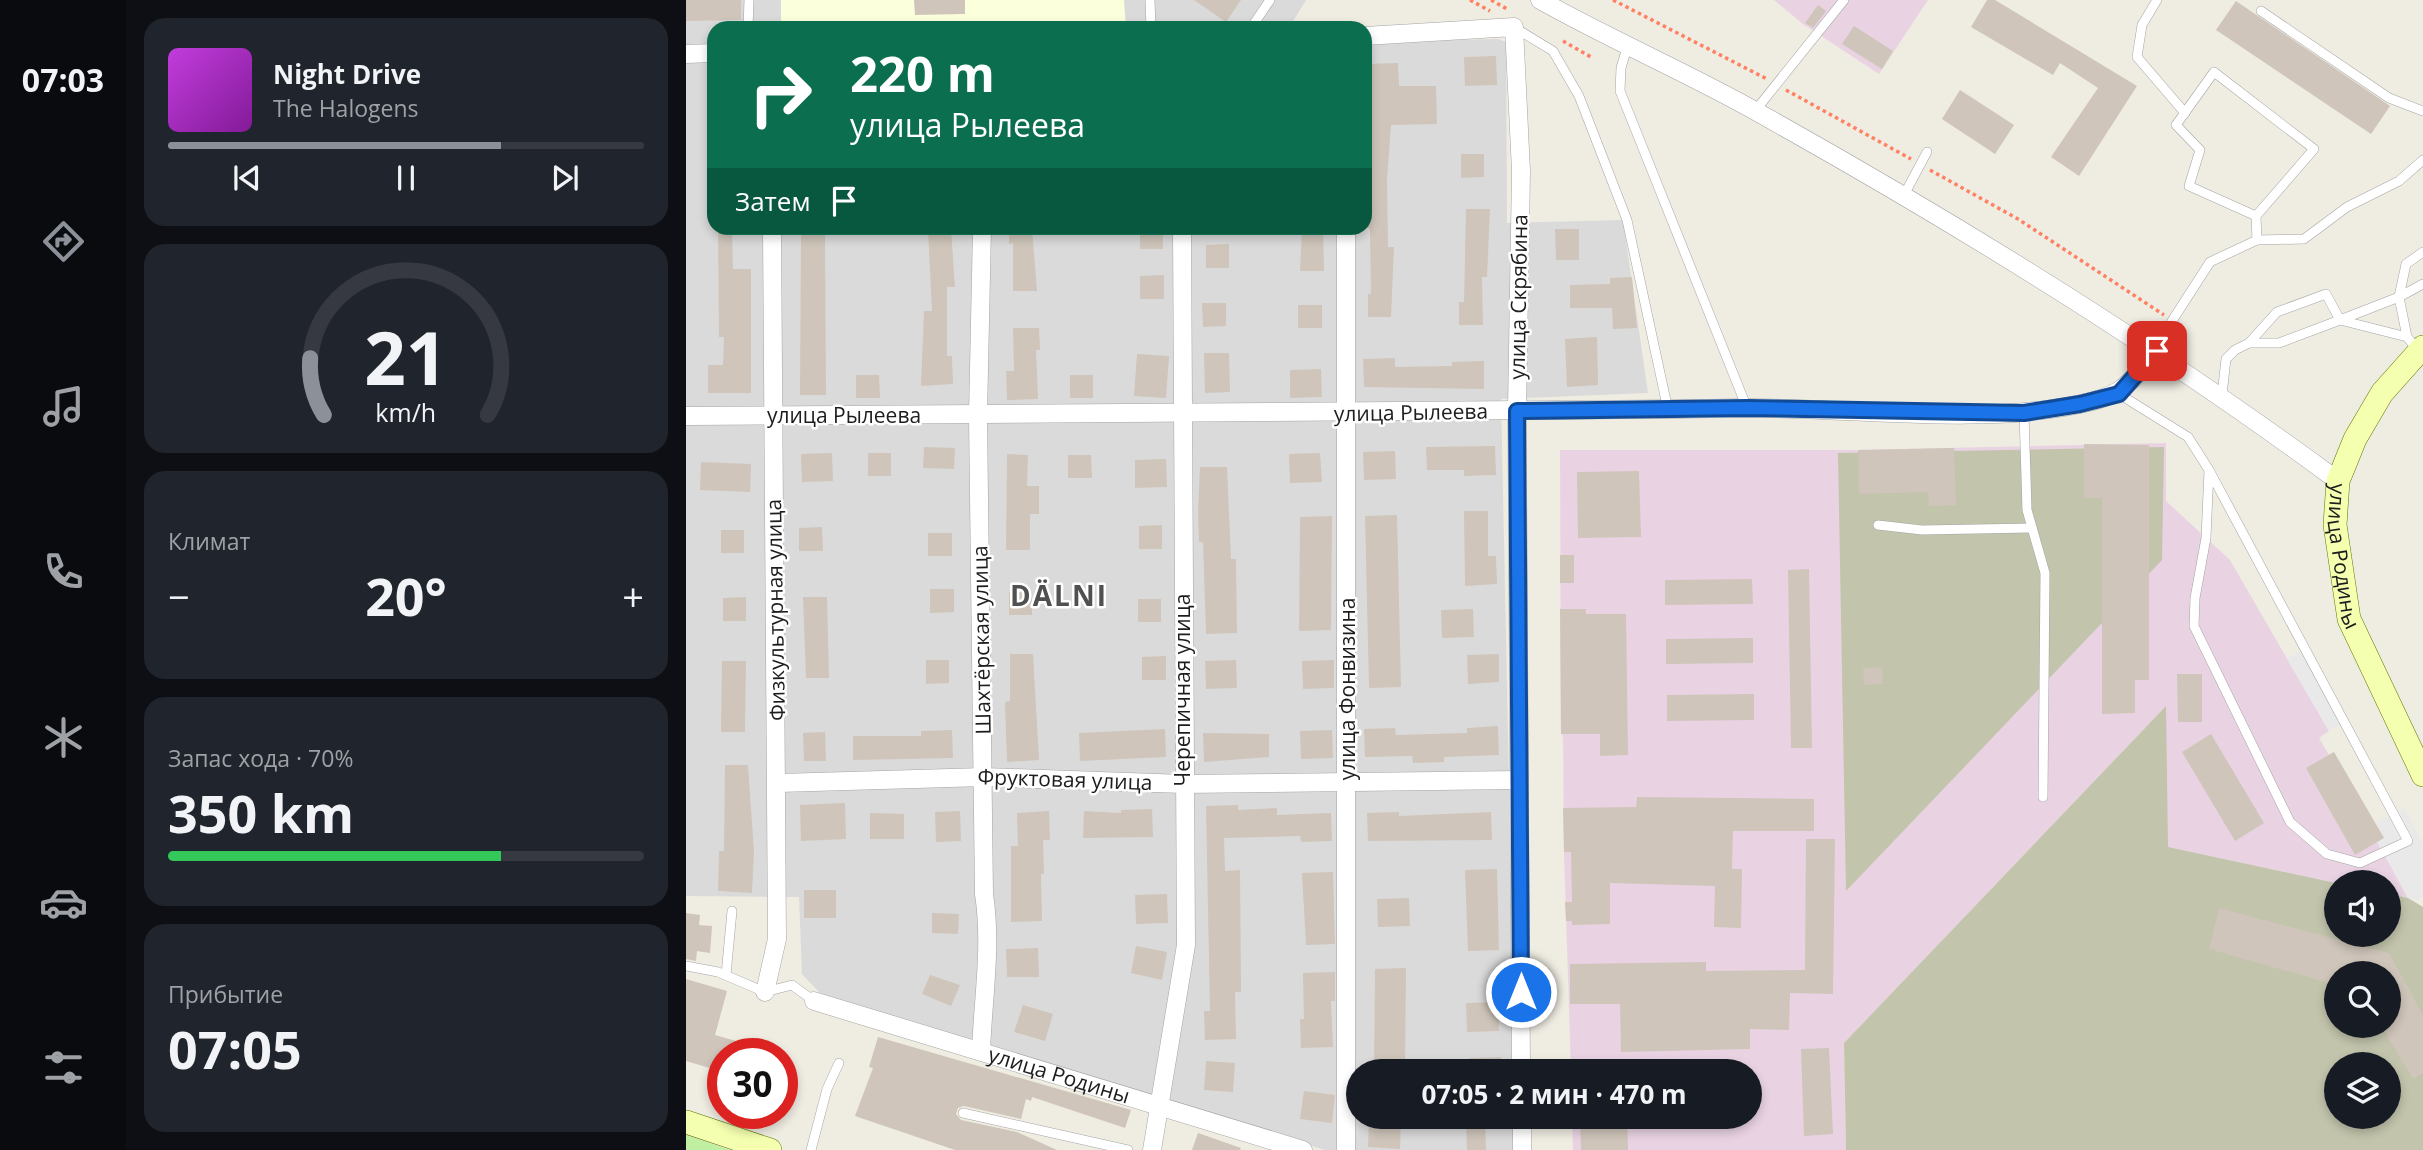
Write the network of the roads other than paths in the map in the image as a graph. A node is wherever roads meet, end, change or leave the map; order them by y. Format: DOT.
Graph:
graph roads {
  1 [pos="749,0"];
  2 [pos="1150,0"];
  3 [pos="1270,0"];
  4 [pos="1844,0"];
  5 [pos="2157,0"];
  6 [pos="1544,1"];
  7 [pos="2261,11"];
  8 [pos="748,21"];
  9 [pos="1151,21"];
  10 [pos="1256,21"];
  11 [pos="1514,27"];
  12 [pos="1372,36"];
  13 [pos="1628,44"];
  14 [pos="707,53"];
  15 [pos="686,54"];
  16 [pos="1755,111"];
  17 [pos="2423,111"];
  18 [pos="2185,113"];
  19 [pos="1927,152"];
  20 [pos="2423,160"];
  21 [pos="1904,195"];
  22 [pos="2256,216"];
  23 [pos="772,235"];
  24 [pos="982,235"];
  25 [pos="1182,235"];
  26 [pos="1346,235"];
  27 [pos="2257,240"];
  28 [pos="2423,251"];
  29 [pos="2423,284"];
  30 [pos="2399,297"];
  31 [pos="2340,320"];
  32 [pos="2249,343"];
  33 [pos="2416,345"];
  34 [pos="2157,351"];
  35 [pos="2119,394"];
  36 [pos="2222,395"];
  37 [pos="1747,408"];
  38 [pos="1517,411"];
  39 [pos="1668,411"];
  40 [pos="2024,413"];
  41 [pos="1348,414"];
  42 [pos="686,416"];
  43 [pos="773,416"];
  44 [pos="978,416"];
  45 [pos="1181,416"];
  46 [pos="2209,470"];
  47 [pos="2339,481"];
  48 [pos="1878,525"];
  49 [pos="2032,528"];
  50 [pos="2423,775"];
  51 [pos="985,777"];
  52 [pos="1520,780"];
  53 [pos="1348,782"];
  54 [pos="779,783"];
  55 [pos="1184,784"];
  56 [pos="2043,797"];
  57 [pos="732,911"];
  58 [pos="686,966"];
  59 [pos="726,975"];
  60 [pos="765,992"];
  61 [pos="814,1001"];
  62 [pos="981,1051"];
  63 [pos="1521,1059"];
  64 [pos="839,1063"];
  65 [pos="1160,1104"];
  66 [pos="963,1113"];
  67 [pos="686,1122"];
  68 [pos="1522,1129"];
  69 [pos="770,1150"];
  70 [pos="811,1150"];
  71 [pos="1128,1150"];
  72 [pos="1152,1150"];
  73 [pos="1303,1150"];
  74 [pos="1346,1150"];
  75 [pos="1522,1150"];
  1 -- 8 [label="lane"];
  2 -- 9 [label="lane"];
  3 -- 10 [label="lane"];
  4 -- 16 [label="lane"];
  5 -- 18 [label="lane"];
  6 -- 13 [label="street"];
  7 -- 17 [label="lane"];
  11 -- 12 [label="street"];
  11 -- 38 [label="street, улица Скрябина"];
  11 -- 39 [label="lane"];
  13 -- 16 [label="street"];
  13 -- 37 [label="lane"];
  14 -- 15 [label="street"];
  16 -- 21 [label="street"];
  18 -- 22 [label="lane"];
  18 -- 22 [label="lane"];
  19 -- 21 [label="lane"];
  20 -- 27 [label="lane"];
  21 -- 34 [label="street"];
  22 -- 27 [label="lane"];
  23 -- 43 [label="street, Физкультурная улица"];
  24 -- 44 [label="street, Шахтёрская улица"];
  25 -- 45 [label="street, Черепичная улица"];
  26 -- 41 [label="street, улица Фонвизина"];
  27 -- 34 [label="lane"];
  28 -- 30 [label="lane"];
  29 -- 30 [label="lane"];
  30 -- 31 [label="lane"];
  30 -- 33 [label="lane"];
  31 -- 32 [label="lane"];
  31 -- 32 [label="lane"];
  31 -- 33 [label="lane"];
  32 -- 36 [label="lane"];
  33 -- 47 [label="street, улица Родины"];
  34 -- 35 [label="street"];
  34 -- 36 [label="street"];
  35 -- 40 [label="street, улица Рылеева"];
  35 -- 46 [label="lane"];
  36 -- 47 [label="street"];
  37 -- 39 [label="street, улица Рылеева"];
  37 -- 40 [label="street, улица Рылеева"];
  38 -- 39 [label="street, улица Рылеева"];
  38 -- 41 [label="street, улица Рылеева"];
  38 -- 52 [label="street, улица Скрябина"];
  40 -- 49 [label="lane"];
  41 -- 45 [label="street, улица Рылеева"];
  41 -- 53 [label="street, улица Фонвизина"];
  42 -- 43 [label="street, улица Рылеева"];
  43 -- 44 [label="street, улица Рылеева"];
  43 -- 54 [label="street, Физкультурная улица"];
  44 -- 45 [label="street, улица Рылеева"];
  44 -- 51 [label="street, Шахтёрская улица"];
  45 -- 55 [label="street, Черепичная улица"];
  46 -- 46 [label="lane"];
  47 -- 50 [label="street, улица Родины"];
  48 -- 49 [label="lane"];
  49 -- 56 [label="lane"];
  51 -- 54 [label="street, Фруктовая улица"];
  51 -- 55 [label="street, Фруктовая улица"];
  51 -- 62 [label="street, Шахтёрская улица"];
  52 -- 53 [label="street, Фруктовая улица"];
  52 -- 63 [label="street, улица Скрябина"];
  53 -- 55 [label="street, Фруктовая улица"];
  53 -- 74 [label="street, улица Фонвизина"];
  54 -- 60 [label="street, Физкультурная улица"];
  55 -- 65 [label="street, Черепичная улица"];
  57 -- 59 [label="lane"];
  58 -- 59 [label="lane"];
  59 -- 60 [label="lane"];
  60 -- 61 [label="lane"];
  61 -- 62 [label="street, улица Родины"];
  62 -- 65 [label="street, улица Родины"];
  64 -- 70 [label="lane"];
  65 -- 72 [label="street, Черепичная улица"];
  65 -- 73 [label="street, улица Родины"];
  66 -- 71 [label="lane"];
  67 -- 69 [label="street"];
  68 -- 75 [label="street"];
}
